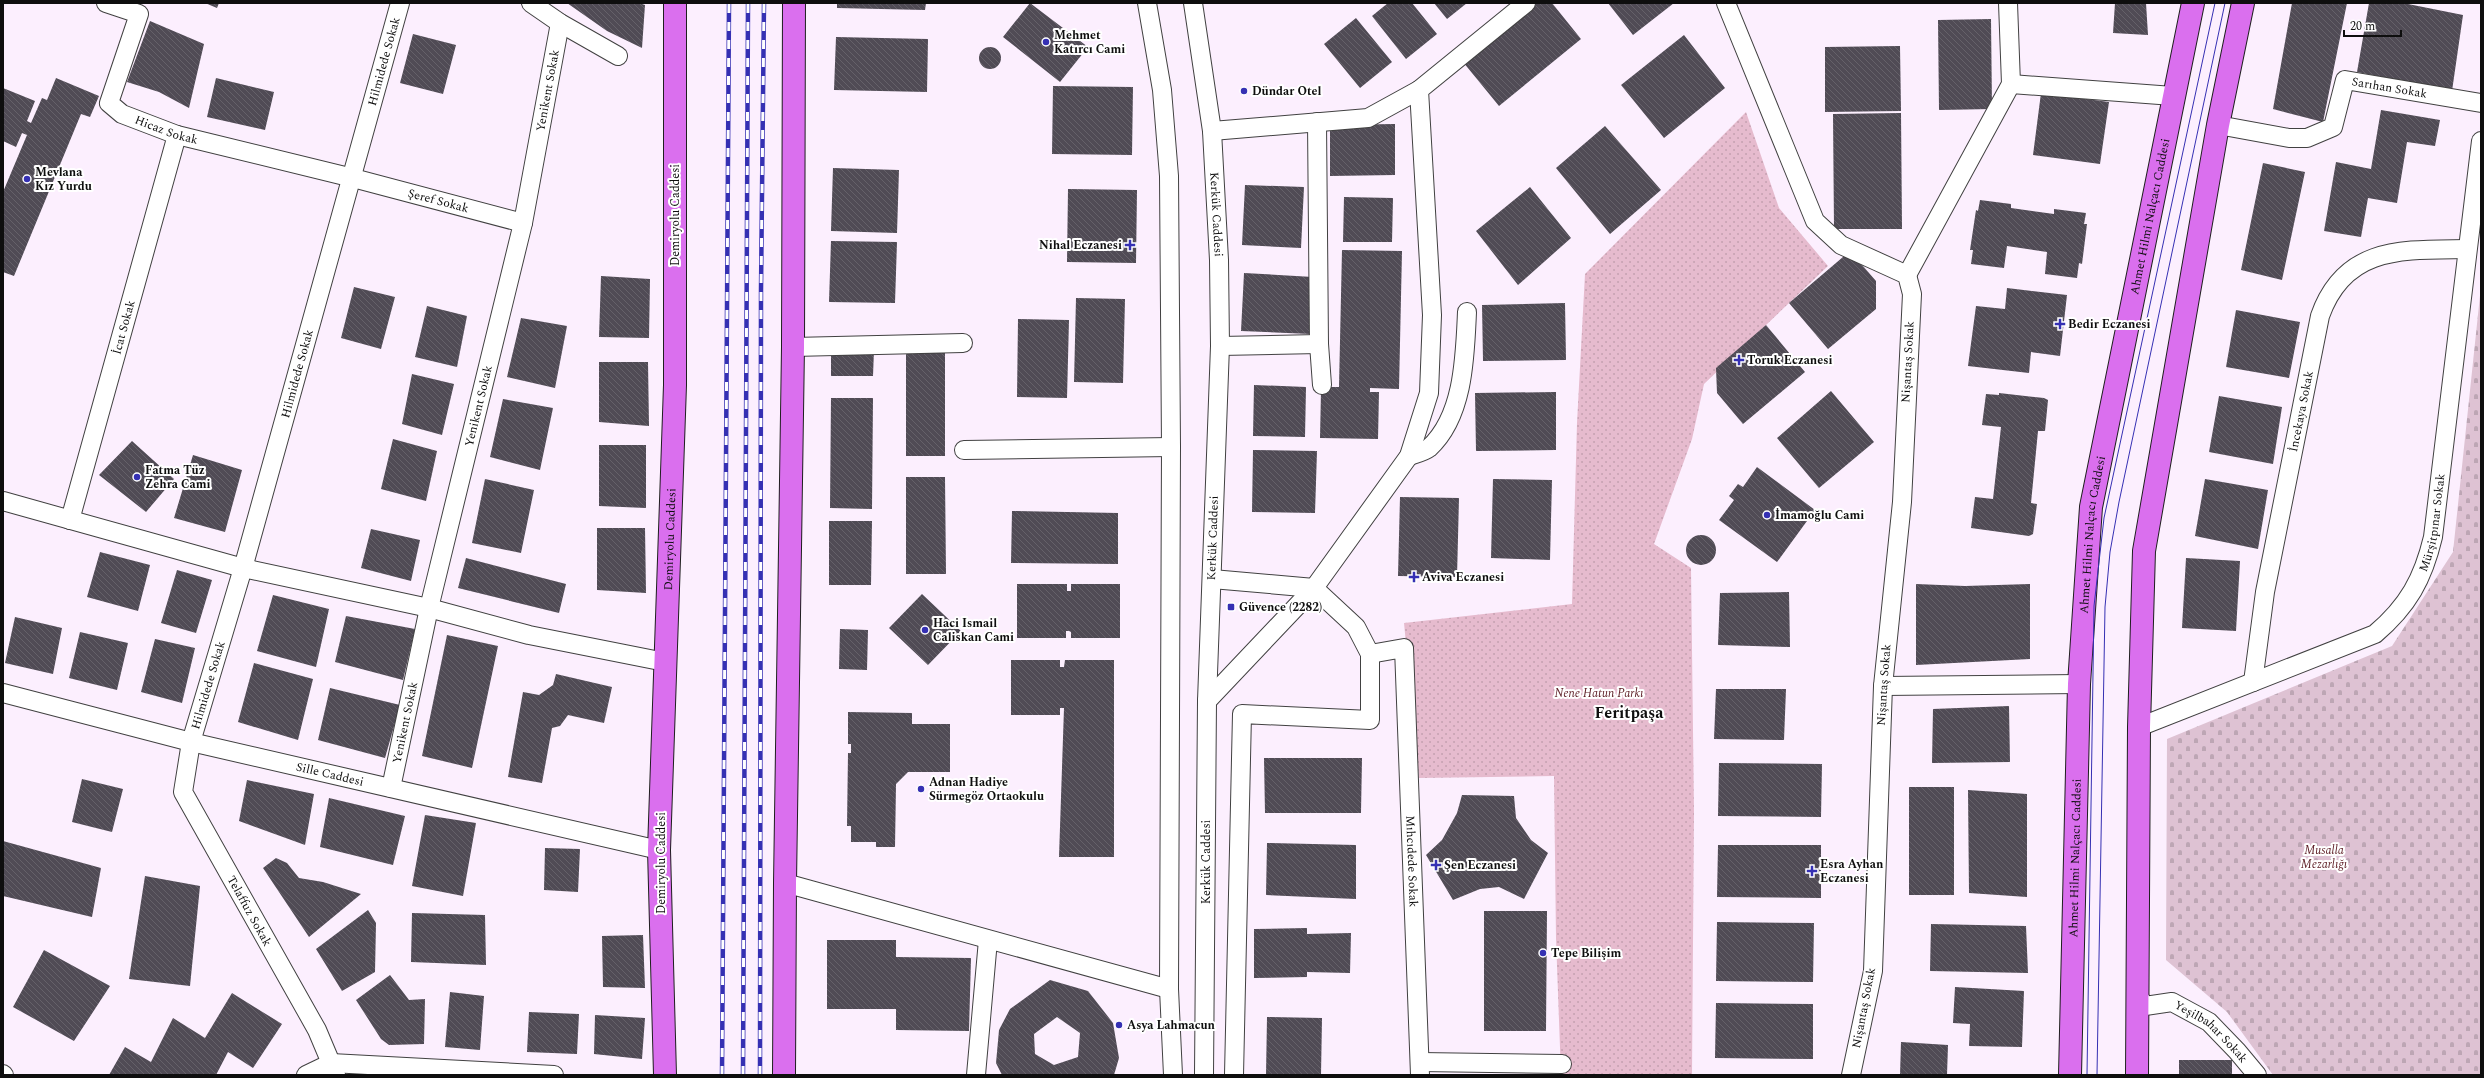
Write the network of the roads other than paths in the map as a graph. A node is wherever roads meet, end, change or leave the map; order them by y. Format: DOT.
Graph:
graph roads {
  1 [pos="106,3"];
  2 [pos="400,3"];
  3 [pos="531,3"];
  4 [pos="675,3"];
  5 [pos="794,3"];
  6 [pos="1147,3"];
  7 [pos="1193,3"];
  8 [pos="1526,3"];
  9 [pos="2008,3"];
  10 [pos="2193,3"];
  11 [pos="2243,3"];
  12 [pos="1731,5"];
  13 [pos="560,23"];
  14 [pos="618,56"];
  15 [pos="2011,84"];
  16 [pos="1418,90"];
  17 [pos="2172,96"];
  18 [pos="2481,103"];
  19 [pos="1317,122"];
  20 [pos="2218,125"];
  21 [pos="1212,131"];
  22 [pos="177,136"];
  23 [pos="2481,141"];
  24 [pos="353,178"];
  25 [pos="523,223"];
  26 [pos="2468,249"];
  27 [pos="1907,275"];
  28 [pos="1467,312"];
  29 [pos="963,343"];
  30 [pos="1319,344"];
  31 [pos="1220,346"];
  32 [pos="793,347"];
  33 [pos="1322,385"];
  34 [pos="1172,448"];
  35 [pos="964,450"];
  36 [pos="1409,456"];
  37 [pos="3,501"];
  38 [pos="70,520"];
  39 [pos="243,568"];
  40 [pos="1212,579"];
  41 [pos="1314,588"];
  42 [pos="429,608"];
  43 [pos="1370,654"];
  44 [pos="665,662"];
  45 [pos="2253,682"];
  46 [pos="2079,684"];
  47 [pos="1883,686"];
  48 [pos="3,693"];
  49 [pos="1207,701"];
  50 [pos="2139,727"];
  51 [pos="191,742"];
  52 [pos="390,788"];
  53 [pos="659,850"];
  54 [pos="785,883"];
  55 [pos="988,940"];
  56 [pos="1169,989"];
  57 [pos="2138,996"];
  58 [pos="1562,1064"];
  59 [pos="1420,1068"];
  60 [pos="334,1069"];
  61 [pos="306,1075"];
  62 [pos="554,1075"];
  63 [pos="664,1075"];
  64 [pos="784,1075"];
  65 [pos="976,1075"];
  66 [pos="1173,1075"];
  67 [pos="1204,1075"];
  68 [pos="1234,1075"];
  69 [pos="1850,1075"];
  70 [pos="2070,1075"];
  71 [pos="2137,1075"];
  72 [pos="2257,1075"];
  1 -- 22 [label="street, Hicaz Sokak"];
  2 -- 24 [label="street, Hilmidede Sokak"];
  3 -- 13 [label="street"];
  4 -- 44 [label="main road, Demiryolu Caddesi"];
  5 -- 32 [label="main road"];
  6 -- 34 [label="street"];
  7 -- 21 [label="street, Kerkük Caddesi"];
  8 -- 16 [label="street"];
  9 -- 15 [label="street"];
  10 -- 17 [label="main road, Ahmet Hilmi Nalçacı Caddesi"];
  11 -- 20 [label="main road"];
  12 -- 27 [label="street"];
  13 -- 14 [label="street"];
  13 -- 25 [label="street, Yenikent Sokak"];
  15 -- 17 [label="street"];
  15 -- 27 [label="street"];
  16 -- 19 [label="street"];
  16 -- 36 [label="street"];
  17 -- 46 [label="main road, Ahmet Hilmi Nalçacı Caddesi"];
  18 -- 20 [label="street, Sarıhan Sokak"];
  19 -- 21 [label="street"];
  19 -- 30 [label="street"];
  20 -- 50 [label="main road"];
  21 -- 31 [label="street, Kerkük Caddesi"];
  22 -- 24 [label="street, Hicaz Sokak"];
  22 -- 38 [label="street, İcat Sokak"];
  23 -- 26 [label="street, Mürşitpınar Sokak"];
  24 -- 25 [label="street, Şeref Sokak"];
  24 -- 39 [label="street, Hilmidede Sokak"];
  25 -- 42 [label="street, Yenikent Sokak"];
  26 -- 45 [label="street, Mürşitpınar Sokak"];
  26 -- 45 [label="street, İncekaya Sokak"];
  27 -- 47 [label="street, Nişantaş Sokak"];
  28 -- 36 [label="street"];
  29 -- 32 [label="street"];
  30 -- 31 [label="street"];
  30 -- 33 [label="street"];
  31 -- 40 [label="street, Kerkük Caddesi"];
  32 -- 54 [label="main road"];
  34 -- 35 [label="street"];
  34 -- 56 [label="street"];
  36 -- 41 [label="street"];
  37 -- 38 [label="street"];
  38 -- 39 [label="street"];
  39 -- 42 [label="street"];
  39 -- 51 [label="street, Hilmidede Sokak"];
  40 -- 41 [label="street"];
  40 -- 49 [label="street, Kerkük Caddesi"];
  41 -- 43 [label="street"];
  41 -- 49 [label="street"];
  42 -- 44 [label="street"];
  42 -- 52 [label="street, Yenikent Sokak"];
  43 -- 59 [label="street, Mıhcıdede Sokak"];
  43 -- 68 [label="street"];
  44 -- 53 [label="main road, Demiryolu Caddesi"];
  45 -- 50 [label="street, Mürşitpınar Sokak"];
  46 -- 47 [label="street"];
  46 -- 70 [label="main road, Ahmet Hilmi Nalçacı Caddesi"];
  47 -- 69 [label="street, Nişantaş Sokak"];
  48 -- 51 [label="street, Sille Caddesi"];
  49 -- 67 [label="street, Kerkük Caddesi"];
  50 -- 57 [label="main road"];
  51 -- 52 [label="street, Sille Caddesi"];
  51 -- 60 [label="street, Telaffuz Sokak"];
  52 -- 53 [label="street, Sille Caddesi"];
  53 -- 63 [label="main road, Demiryolu Caddesi"];
  54 -- 55 [label="street"];
  54 -- 64 [label="main road"];
  55 -- 56 [label="street"];
  55 -- 65 [label="street"];
  56 -- 66 [label="street"];
  57 -- 71 [label="main road"];
  57 -- 72 [label="street, Yeşilbahar Sokak"];
  58 -- 59 [label="street"];
  60 -- 61 [label="street"];
  60 -- 62 [label="street"];
}
